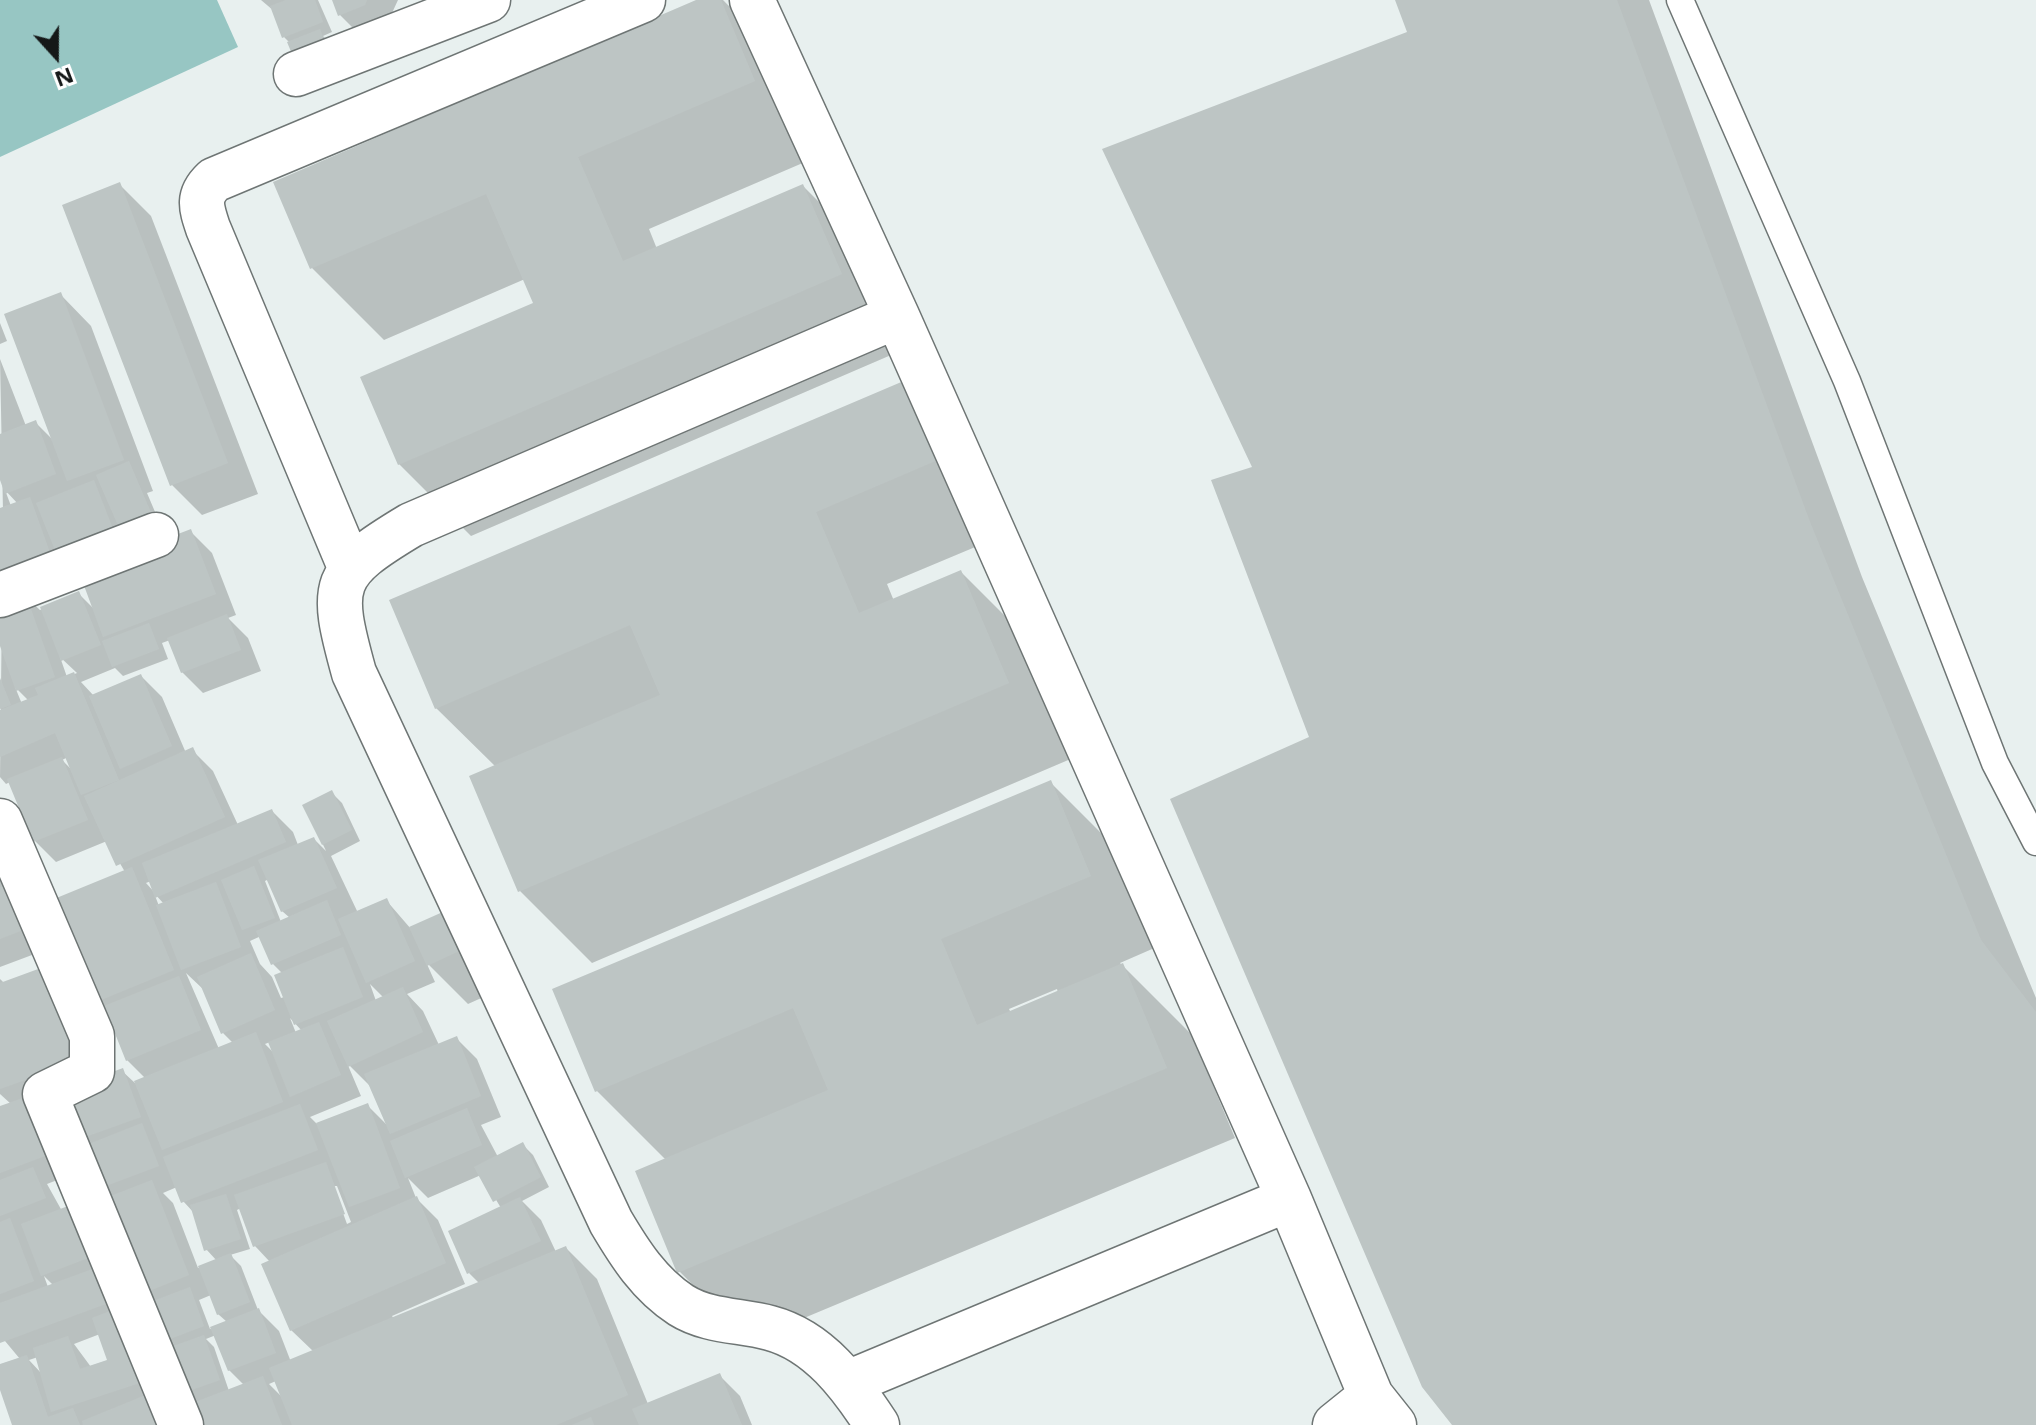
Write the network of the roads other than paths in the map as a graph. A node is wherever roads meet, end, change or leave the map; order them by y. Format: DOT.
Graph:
graph roads {
  1 [pos="488,0"];
  2 [pos="643,0"];
  3 [pos="752,0"];
  4 [pos="1680,0"];
  5 [pos="296,74"];
  6 [pos="897,316"];
  7 [pos="156,535"];
  8 [pos="350,567"];
  9 [pos="0,595"];
  10 [pos="0,821"];
  11 [pos="2036,842"];
  12 [pos="1289,1199"];
  13 [pos="850,1382"];
  14 [pos="1383,1410"];
  15 [pos="181,1425"];
  16 [pos="877,1425"];
  17 [pos="1335,1425"];
  1 -- 5 [label="street"];
  2 -- 8 [label="street"];
  3 -- 6 [label="street"];
  4 -- 11 [label="lane"];
  6 -- 8 [label="street"];
  6 -- 12 [label="street"];
  7 -- 9 [label="street"];
  8 -- 13 [label="street"];
  10 -- 15 [label="street"];
  12 -- 13 [label="street"];
  12 -- 14 [label="street"];
  13 -- 16 [label="street"];
  14 -- 17 [label="street"];
}
